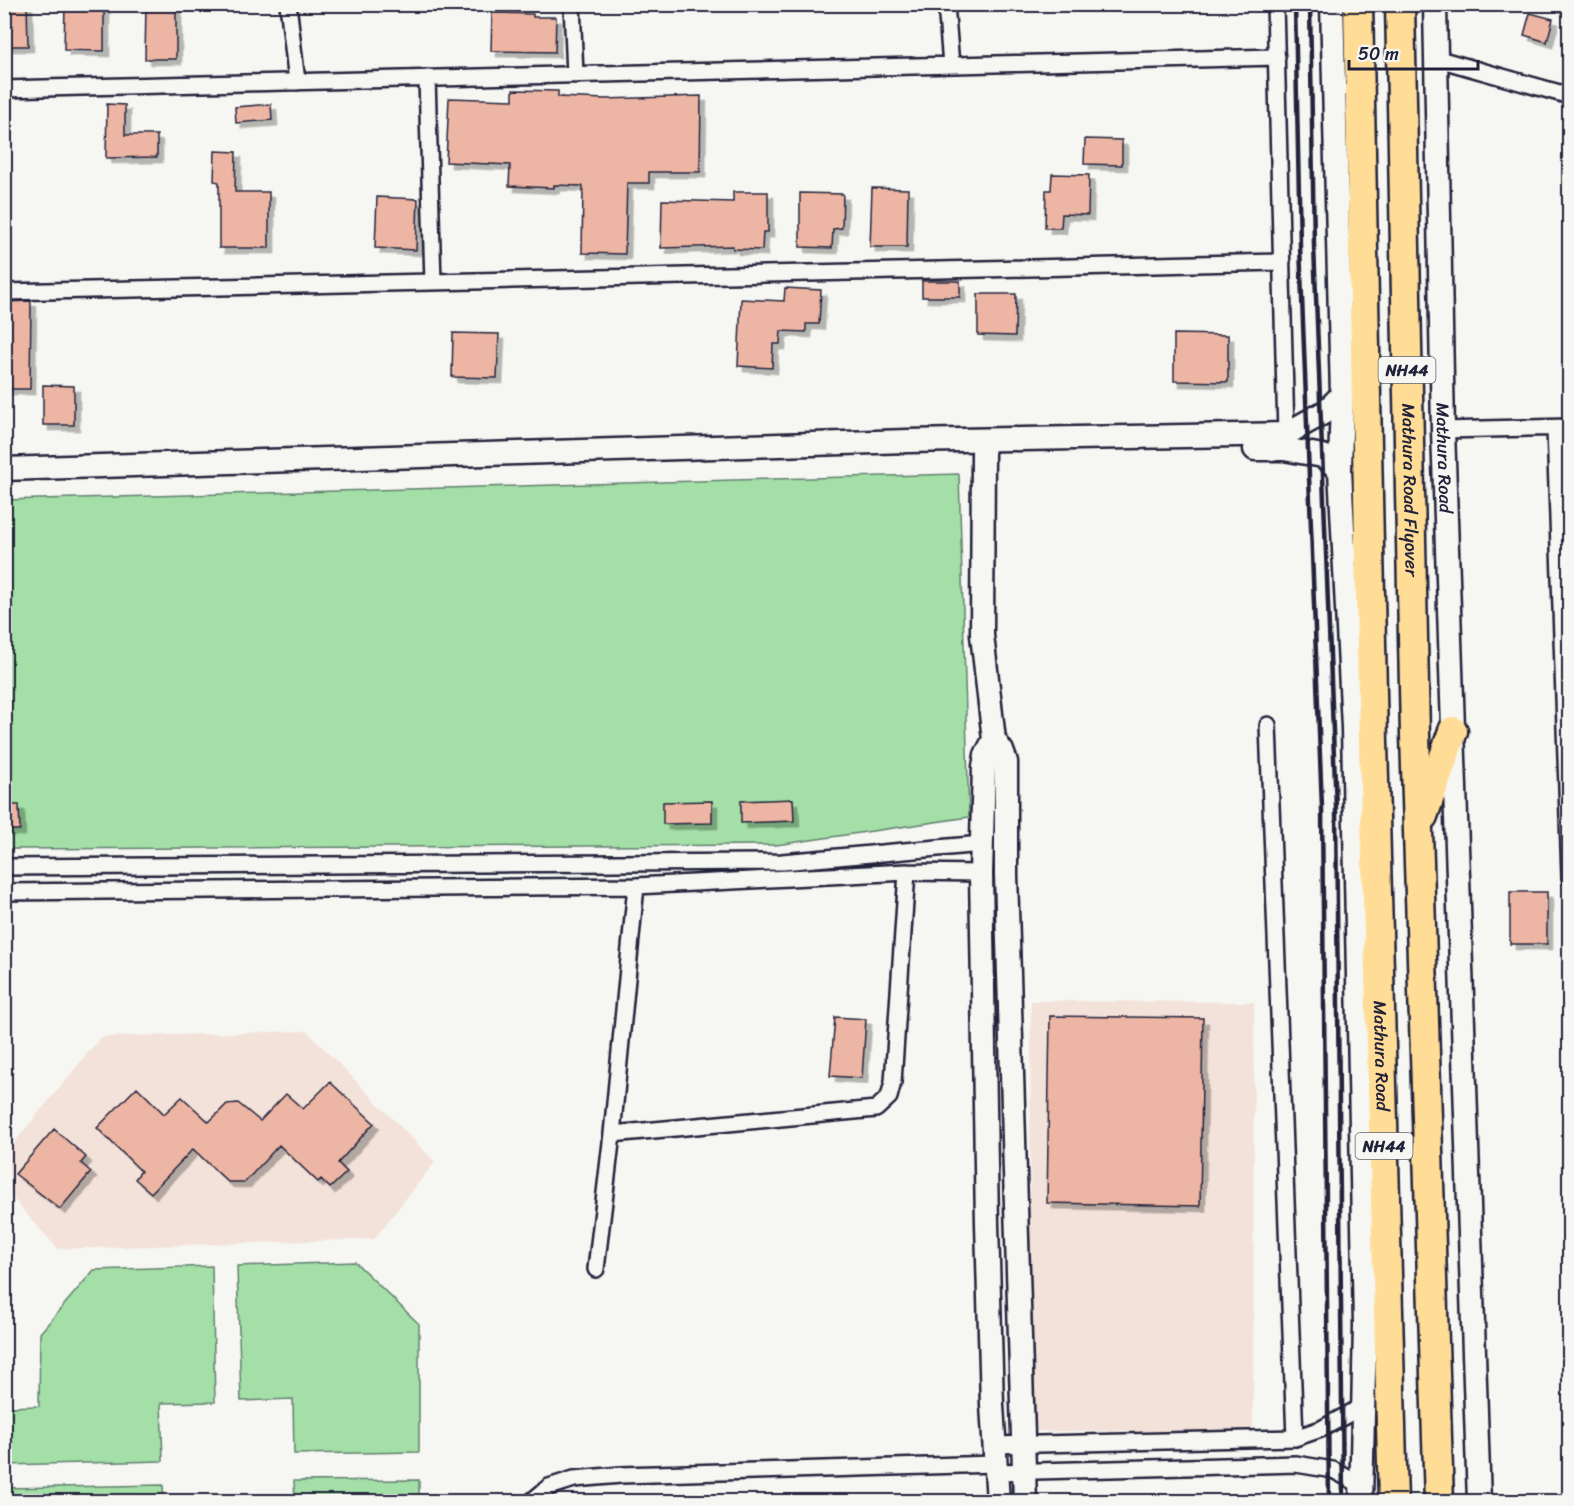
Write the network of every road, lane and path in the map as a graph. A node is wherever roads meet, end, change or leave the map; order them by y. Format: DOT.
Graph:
graph roads {
  1 [pos="288,4"];
  2 [pos="572,4"];
  3 [pos="946,4"];
  4 [pos="1275,4"];
  5 [pos="1332,4"];
  6 [pos="1358,4"];
  7 [pos="1400,4"];
  8 [pos="1435,4"];
  9 [pos="1276,57"];
  10 [pos="1435,58"];
  11 [pos="951,65"];
  12 [pos="575,75"];
  13 [pos="427,78"];
  14 [pos="297,82"];
  15 [pos="4,89"];
  16 [pos="1569,96"];
  17 [pos="1282,262"];
  18 [pos="433,282"];
  19 [pos="4,292"];
  20 [pos="1342,395"];
  21 [pos="1562,428"];
  22 [pos="1443,430"];
  23 [pos="1286,434"];
  24 [pos="984,446"];
  25 [pos="4,469"];
  26 [pos="1340,470"];
  27 [pos="4,482"];
  28 [pos="1363,720"];
  29 [pos="1268,725"];
  30 [pos="1453,732"];
  31 [pos="994,740"];
  32 [pos="1418,832"];
  33 [pos="982,844"];
  34 [pos="4,867"];
  35 [pos="907,872"];
  36 [pos="981,873"];
  37 [pos="1569,878"];
  38 [pos="636,886"];
  39 [pos="4,892"];
  40 [pos="612,1134"];
  41 [pos="596,1269"];
  42 [pos="1363,1406"];
  43 [pos="1295,1438"];
  44 [pos="1022,1444"];
  45 [pos="996,1460"];
  46 [pos="1024,1470"];
  47 [pos="1361,1493"];
  48 [pos="531,1502"];
  49 [pos="998,1502"];
  50 [pos="1025,1502"];
  51 [pos="1393,1502"];
  52 [pos="1439,1502"];
  53 [pos="1479,1502"];
  1 -- 14 [label="street"];
  2 -- 12 [label="street"];
  3 -- 11 [label="street"];
  4 -- 9 [label="street"];
  5 -- 20 [label="street"];
  6 -- 28 [label="highway, NH44"];
  7 -- 32 [label="highway, Mathura Road Flyover / NH44"];
  8 -- 10 [label="street, Mathura Road"];
  9 -- 11 [label="street"];
  9 -- 17 [label="street"];
  10 -- 16 [label="street"];
  10 -- 22 [label="street, Mathura Road"];
  11 -- 12 [label="street"];
  12 -- 13 [label="street"];
  13 -- 14 [label="street"];
  13 -- 18 [label="street"];
  14 -- 15 [label="street"];
  17 -- 18 [label="street"];
  17 -- 23 [label="street"];
  18 -- 19 [label="street"];
  20 -- 23 [label="street"];
  20 -- 26 [label="street"];
  21 -- 22 [label="street"];
  21 -- 37 [label="street"];
  22 -- 30 [label="street, Mathura Road"];
  23 -- 24 [label="street"];
  24 -- 25 [label="street"];
  24 -- 26 [label="street"];
  24 -- 27 [label="street"];
  24 -- 31 [label="street"];
  26 -- 28 [label="street"];
  28 -- 42 [label="street"];
  28 -- 51 [label="highway, Mathura Road / NH44"];
  29 -- 43 [label="street"];
  30 -- 32 [label="highway"];
  30 -- 53 [label="street, Mathura Road"];
  31 -- 33 [label="street"];
  31 -- 44 [label="street"];
  32 -- 52 [label="highway, NH44"];
  33 -- 34 [label="street"];
  33 -- 36 [label="street"];
  35 -- 36 [label="street"];
  35 -- 38 [label="street"];
  35 -- 40 [label="street"];
  36 -- 45 [label="street"];
  38 -- 39 [label="street"];
  38 -- 40 [label="street"];
  40 -- 41 [label="street"];
  42 -- 43 [label="street"];
  42 -- 47 [label="street"];
  43 -- 44 [label="street"];
  44 -- 45 [label="street"];
  44 -- 46 [label="street"];
  45 -- 46 [label="street"];
  45 -- 48 [label="street"];
  45 -- 49 [label="street"];
  46 -- 47 [label="street"];
  46 -- 50 [label="street"];
}
